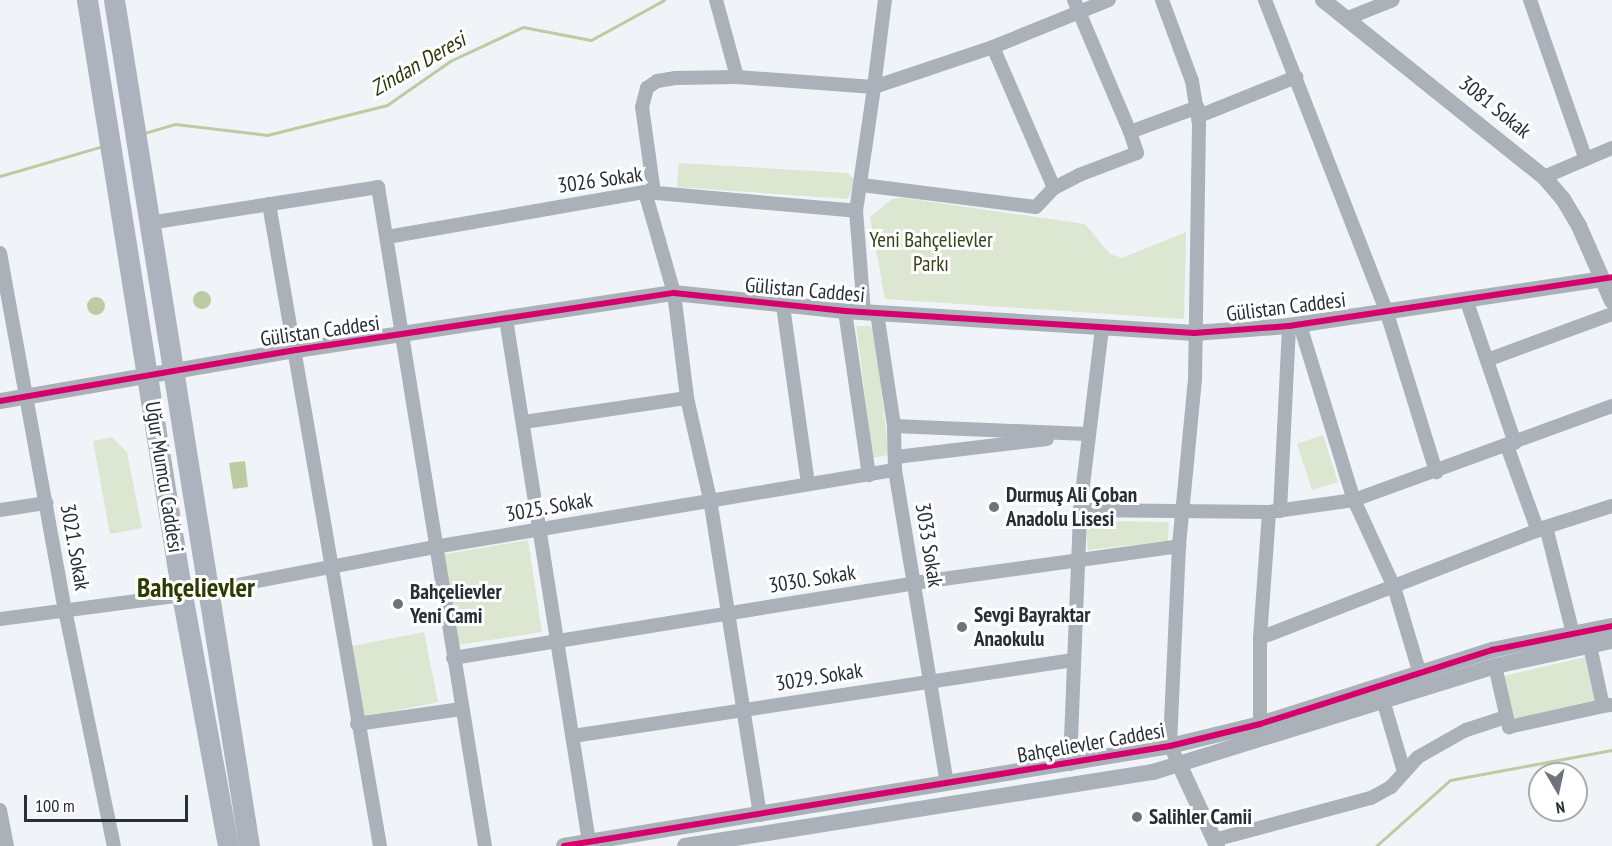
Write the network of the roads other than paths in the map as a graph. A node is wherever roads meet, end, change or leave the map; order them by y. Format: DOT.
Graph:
graph roads {
  1 [pos="87,0"];
  2 [pos="114,0"];
  3 [pos="716,0"];
  4 [pos="885,0"];
  5 [pos="1109,0"];
  6 [pos="1162,0"];
  7 [pos="1265,0"];
  8 [pos="1323,0"];
  9 [pos="1393,0"];
  10 [pos="1530,0"];
  11 [pos="1077,6"];
  12 [pos="1348,18"];
  13 [pos="993,47"];
  14 [pos="737,77"];
  15 [pos="1296,77"];
  16 [pos="874,87"];
  17 [pos="1198,111"];
  18 [pos="1130,132"];
  19 [pos="1612,148"];
  20 [pos="1585,157"];
  21 [pos="1544,177"];
  22 [pos="862,185"];
  23 [pos="1054,188"];
  24 [pos="649,193"];
  25 [pos="269,204"];
  26 [pos="856,211"];
  27 [pos="149,223"];
  28 [pos="387,237"];
  29 [pos="0,254"];
  30 [pos="1608,278"];
  31 [pos="4,291"];
  32 [pos="674,293"];
  33 [pos="1466,298"];
  34 [pos="1612,301"];
  35 [pos="783,306"];
  36 [pos="1386,310"];
  37 [pos="845,311"];
  38 [pos="870,313"];
  39 [pos="1612,314"];
  40 [pos="506,319"];
  41 [pos="1295,326"];
  42 [pos="1102,328"];
  43 [pos="1194,333"];
  44 [pos="405,336"];
  45 [pos="296,350"];
  46 [pos="1487,360"];
  47 [pos="173,370"];
  48 [pos="148,375"];
  49 [pos="25,396"];
  50 [pos="687,398"];
  51 [pos="0,400"];
  52 [pos="1612,406"];
  53 [pos="524,422"];
  54 [pos="894,426"];
  55 [pos="1087,434"];
  56 [pos="1511,444"];
  57 [pos="896,464"];
  58 [pos="1436,472"];
  59 [pos="869,475"];
  60 [pos="808,484"];
  61 [pos="710,499"];
  62 [pos="1354,500"];
  63 [pos="46,503"];
  64 [pos="1612,506"];
  65 [pos="0,510"];
  66 [pos="1080,510"];
  67 [pos="1275,512"];
  68 [pos="1184,513"];
  69 [pos="1542,529"];
  70 [pos="541,530"];
  71 [pos="1179,546"];
  72 [pos="434,547"];
  73 [pos="1077,560"];
  74 [pos="331,568"];
  75 [pos="914,583"];
  76 [pos="1394,587"];
  77 [pos="211,590"];
  78 [pos="182,595"];
  79 [pos="65,610"];
  80 [pos="726,614"];
  81 [pos="0,620"];
  82 [pos="1612,626"];
  83 [pos="1573,634"];
  84 [pos="1260,638"];
  85 [pos="557,640"];
  86 [pos="1612,641"];
  87 [pos="1590,646"];
  88 [pos="453,658"];
  89 [pos="1073,660"];
  90 [pos="1495,666"];
  91 [pos="1419,671"];
  92 [pos="929,681"];
  93 [pos="1383,700"];
  94 [pos="1608,706"];
  95 [pos="461,709"];
  96 [pos="743,710"];
  97 [pos="1506,717"];
  98 [pos="357,724"];
  99 [pos="1260,724"];
  100 [pos="573,736"];
  101 [pos="1170,747"];
  102 [pos="1070,764"];
  103 [pos="1179,764"];
  104 [pos="1404,772"];
  105 [pos="947,783"];
  106 [pos="0,810"];
  107 [pos="760,815"];
  108 [pos="4,837"];
  109 [pos="251,842"];
  110 [pos="589,842"];
  111 [pos="1216,843"];
  112 [pos="114,846"];
  113 [pos="228,846"];
  114 [pos="380,846"];
  115 [pos="485,846"];
  116 [pos="564,846"];
  117 [pos="685,846"];
  1 -- 48 [label="main road, Uğur Mumcu Caddesi"];
  2 -- 27 [label="main road, Uğur Mumcu Caddesi"];
  3 -- 14 [label="street"];
  4 -- 16 [label="street, 3033 Sokak"];
  5 -- 11 [label="street"];
  6 -- 17 [label="street"];
  7 -- 15 [label="street"];
  8 -- 12 [label="street, 3081 Sokak"];
  9 -- 12 [label="street"];
  10 -- 20 [label="street"];
  11 -- 13 [label="street"];
  11 -- 18 [label="street"];
  12 -- 21 [label="street, 3081 Sokak"];
  13 -- 16 [label="street"];
  13 -- 23 [label="street"];
  14 -- 16 [label="street"];
  14 -- 24 [label="street"];
  15 -- 17 [label="street"];
  15 -- 36 [label="street"];
  16 -- 22 [label="street, 3033 Sokak"];
  17 -- 18 [label="street"];
  17 -- 43 [label="street"];
  18 -- 23 [label="street"];
  19 -- 20 [label="street"];
  20 -- 21 [label="street"];
  21 -- 30 [label="street, 3081 Sokak"];
  22 -- 23 [label="street"];
  22 -- 26 [label="street, 3033 Sokak"];
  24 -- 26 [label="street, 3026 Sokak"];
  24 -- 28 [label="street, 3026 Sokak"];
  24 -- 32 [label="street"];
  25 -- 27 [label="street"];
  25 -- 28 [label="street"];
  25 -- 45 [label="street"];
  26 -- 38 [label="street, 3033 Sokak"];
  27 -- 47 [label="main road, Uğur Mumcu Caddesi"];
  28 -- 44 [label="street"];
  29 -- 31 [label="street, 3021. Sokak"];
  30 -- 33 [label="street, Gülistan Caddesi"];
  30 -- 34 [label="street, 3081 Sokak"];
  31 -- 49 [label="street, 3021. Sokak"];
  32 -- 35 [label="street, Gülistan Caddesi"];
  32 -- 40 [label="street, Gülistan Caddesi"];
  32 -- 50 [label="street"];
  33 -- 36 [label="street, Gülistan Caddesi"];
  33 -- 46 [label="street"];
  35 -- 37 [label="street, Gülistan Caddesi"];
  35 -- 60 [label="street"];
  36 -- 41 [label="street, Gülistan Caddesi"];
  36 -- 58 [label="street"];
  37 -- 38 [label="street, Gülistan Caddesi"];
  37 -- 59 [label="street"];
  38 -- 42 [label="street, Gülistan Caddesi"];
  38 -- 54 [label="street, 3033 Sokak"];
  39 -- 46 [label="street"];
  40 -- 44 [label="street, Gülistan Caddesi"];
  40 -- 53 [label="street"];
  41 -- 43 [label="street, Gülistan Caddesi"];
  41 -- 62 [label="street"];
  41 -- 67 [label="street"];
  42 -- 43 [label="street, Gülistan Caddesi"];
  42 -- 55 [label="street"];
  43 -- 68 [label="street"];
  44 -- 45 [label="street, Gülistan Caddesi"];
  44 -- 72 [label="street"];
  45 -- 47 [label="street, Gülistan Caddesi"];
  45 -- 74 [label="street"];
  46 -- 56 [label="street"];
  47 -- 48 [label="street, Gülistan Caddesi"];
  47 -- 77 [label="main road, Uğur Mumcu Caddesi"];
  48 -- 49 [label="street, Gülistan Caddesi"];
  48 -- 78 [label="main road, Uğur Mumcu Caddesi"];
  49 -- 51 [label="street, Gülistan Caddesi"];
  49 -- 63 [label="street, 3021. Sokak"];
  50 -- 53 [label="street"];
  50 -- 61 [label="street"];
  52 -- 56 [label="street"];
  53 -- 70 [label="street"];
  54 -- 55 [label="street"];
  54 -- 57 [label="street, 3033 Sokak"];
  55 -- 57 [label="street, 3025. Sokak"];
  55 -- 66 [label="street"];
  56 -- 58 [label="street"];
  56 -- 69 [label="street"];
  57 -- 59 [label="street, 3025. Sokak"];
  57 -- 75 [label="street, 3033 Sokak"];
  58 -- 62 [label="street"];
  59 -- 60 [label="street, 3025. Sokak"];
  60 -- 61 [label="street, 3025. Sokak"];
  61 -- 70 [label="street, 3025. Sokak"];
  61 -- 80 [label="street"];
  62 -- 67 [label="street"];
  62 -- 76 [label="street"];
  63 -- 65 [label="street"];
  63 -- 79 [label="street, 3021. Sokak"];
  64 -- 69 [label="street"];
  66 -- 68 [label="street"];
  66 -- 73 [label="street"];
  67 -- 68 [label="street"];
  67 -- 84 [label="street"];
  68 -- 71 [label="street"];
  69 -- 76 [label="street"];
  69 -- 83 [label="street"];
  70 -- 72 [label="street, 3025. Sokak"];
  70 -- 85 [label="street"];
  71 -- 73 [label="street, 3030. Sokak"];
  71 -- 101 [label="street"];
  72 -- 74 [label="street, 3025. Sokak"];
  72 -- 88 [label="street"];
  73 -- 75 [label="street, 3030. Sokak"];
  73 -- 89 [label="street"];
  74 -- 77 [label="street, 3025. Sokak"];
  74 -- 98 [label="street"];
  75 -- 80 [label="street, 3030. Sokak"];
  75 -- 92 [label="street, 3033 Sokak"];
  76 -- 84 [label="street"];
  76 -- 91 [label="street"];
  77 -- 109 [label="main road, Uğur Mumcu Caddesi"];
  78 -- 79 [label="street"];
  78 -- 113 [label="main road, Uğur Mumcu Caddesi"];
  79 -- 81 [label="street"];
  79 -- 112 [label="street, 3021. Sokak"];
  80 -- 85 [label="street, 3030. Sokak"];
  80 -- 96 [label="street"];
  82 -- 83 [label="street, Bahçelievler Caddesi"];
  83 -- 91 [label="street, Bahçelievler Caddesi"];
  84 -- 99 [label="street"];
  85 -- 88 [label="street, 3030. Sokak"];
  85 -- 100 [label="street"];
  86 -- 87 [label="street, Bahçelievler Caddesi"];
  87 -- 90 [label="street, Bahçelievler Caddesi"];
  87 -- 94 [label="street"];
  88 -- 95 [label="street"];
  89 -- 92 [label="street, 3029. Sokak"];
  89 -- 102 [label="street"];
  90 -- 93 [label="street, Bahçelievler Caddesi"];
  90 -- 97 [label="street"];
  91 -- 99 [label="street, Bahçelievler Caddesi"];
  92 -- 96 [label="street, 3029. Sokak"];
  92 -- 105 [label="street, 3033 Sokak"];
  93 -- 103 [label="street, Bahçelievler Caddesi"];
  93 -- 104 [label="street"];
  94 -- 97 [label="street"];
  95 -- 98 [label="street"];
  95 -- 115 [label="street"];
  96 -- 100 [label="street, 3029. Sokak"];
  96 -- 107 [label="street"];
  97 -- 104 [label="street"];
  98 -- 114 [label="street"];
  99 -- 101 [label="street, Bahçelievler Caddesi"];
  100 -- 110 [label="street"];
  101 -- 102 [label="street, Bahçelievler Caddesi"];
  101 -- 103 [label="street"];
  102 -- 105 [label="street, Bahçelievler Caddesi"];
  103 -- 111 [label="street"];
  103 -- 117 [label="street, Bahçelievler Caddesi"];
  104 -- 111 [label="street"];
  105 -- 107 [label="street, Bahçelievler Caddesi"];
  106 -- 108 [label="street"];
  107 -- 110 [label="street, Bahçelievler Caddesi"];
  110 -- 116 [label="street, Bahçelievler Caddesi"];
}
